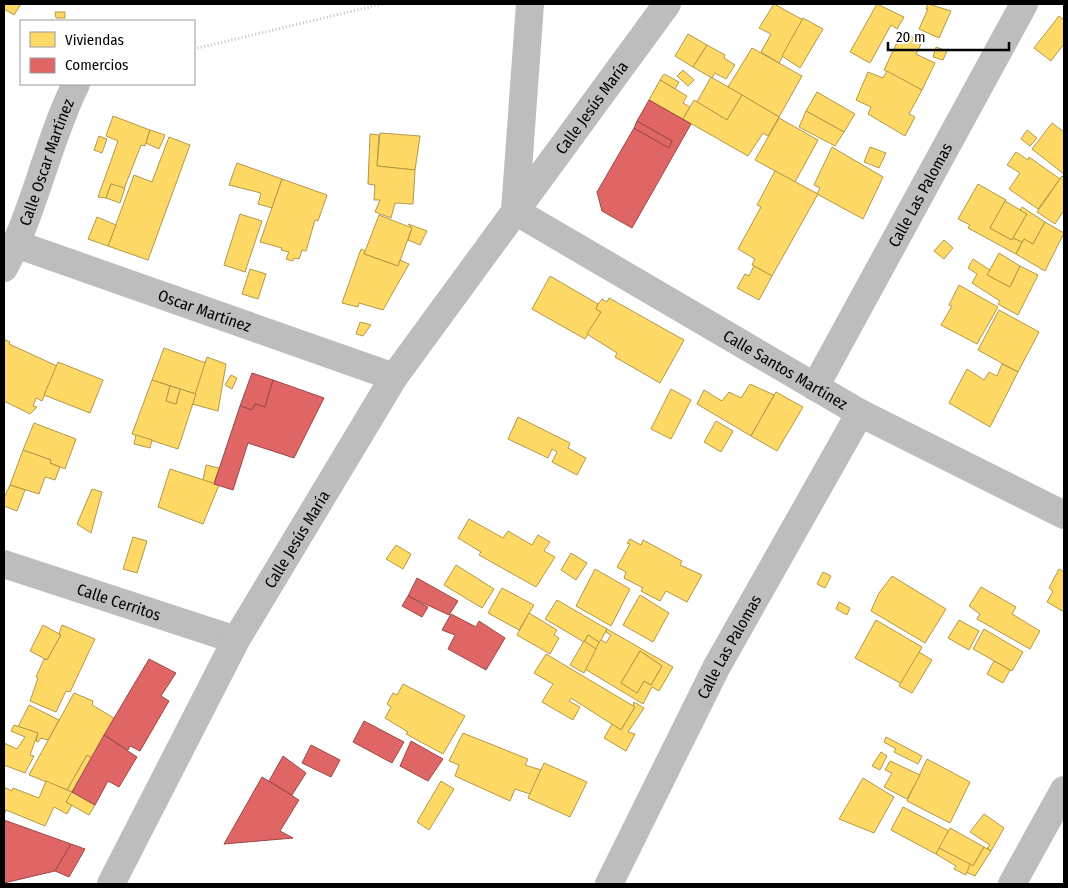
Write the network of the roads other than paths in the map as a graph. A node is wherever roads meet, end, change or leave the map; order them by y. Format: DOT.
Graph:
graph roads {
  1 [pos="530,4"];
  2 [pos="667,4"];
  3 [pos="1024,4"];
  4 [pos="76,85"];
  5 [pos="514,211"];
  6 [pos="16,244"];
  7 [pos="4,268"];
  8 [pos="394,377"];
  9 [pos="815,388"];
  10 [pos="860,413"];
  11 [pos="1064,515"];
  12 [pos="4,564"];
  13 [pos="236,640"];
  14 [pos="1064,790"];
  15 [pos="111,884"];
  16 [pos="609,884"];
  17 [pos="1012,884"];
  1 -- 5 [label="street"];
  2 -- 5 [label="street, Calle Jesús María"];
  3 -- 9 [label="street, Calle Las Palomas"];
  4 -- 6 [label="street, Calle Oscar Martínez"];
  5 -- 8 [label="street, Calle Jesús María"];
  5 -- 9 [label="street, Calle Santos Martínez"];
  6 -- 7 [label="street, Calle Oscar Martínez"];
  6 -- 8 [label="street, Oscar Martínez"];
  8 -- 13 [label="street, Calle Jesús María"];
  9 -- 10 [label="street, Calle Santos Martínez"];
  10 -- 11 [label="street, Calle Santos Martínez"];
  10 -- 16 [label="street, Calle Las Palomas"];
  12 -- 13 [label="street, Calle Cerritos"];
  13 -- 15 [label="street, Calle Jesús María"];
  14 -- 17 [label="street"];
}
